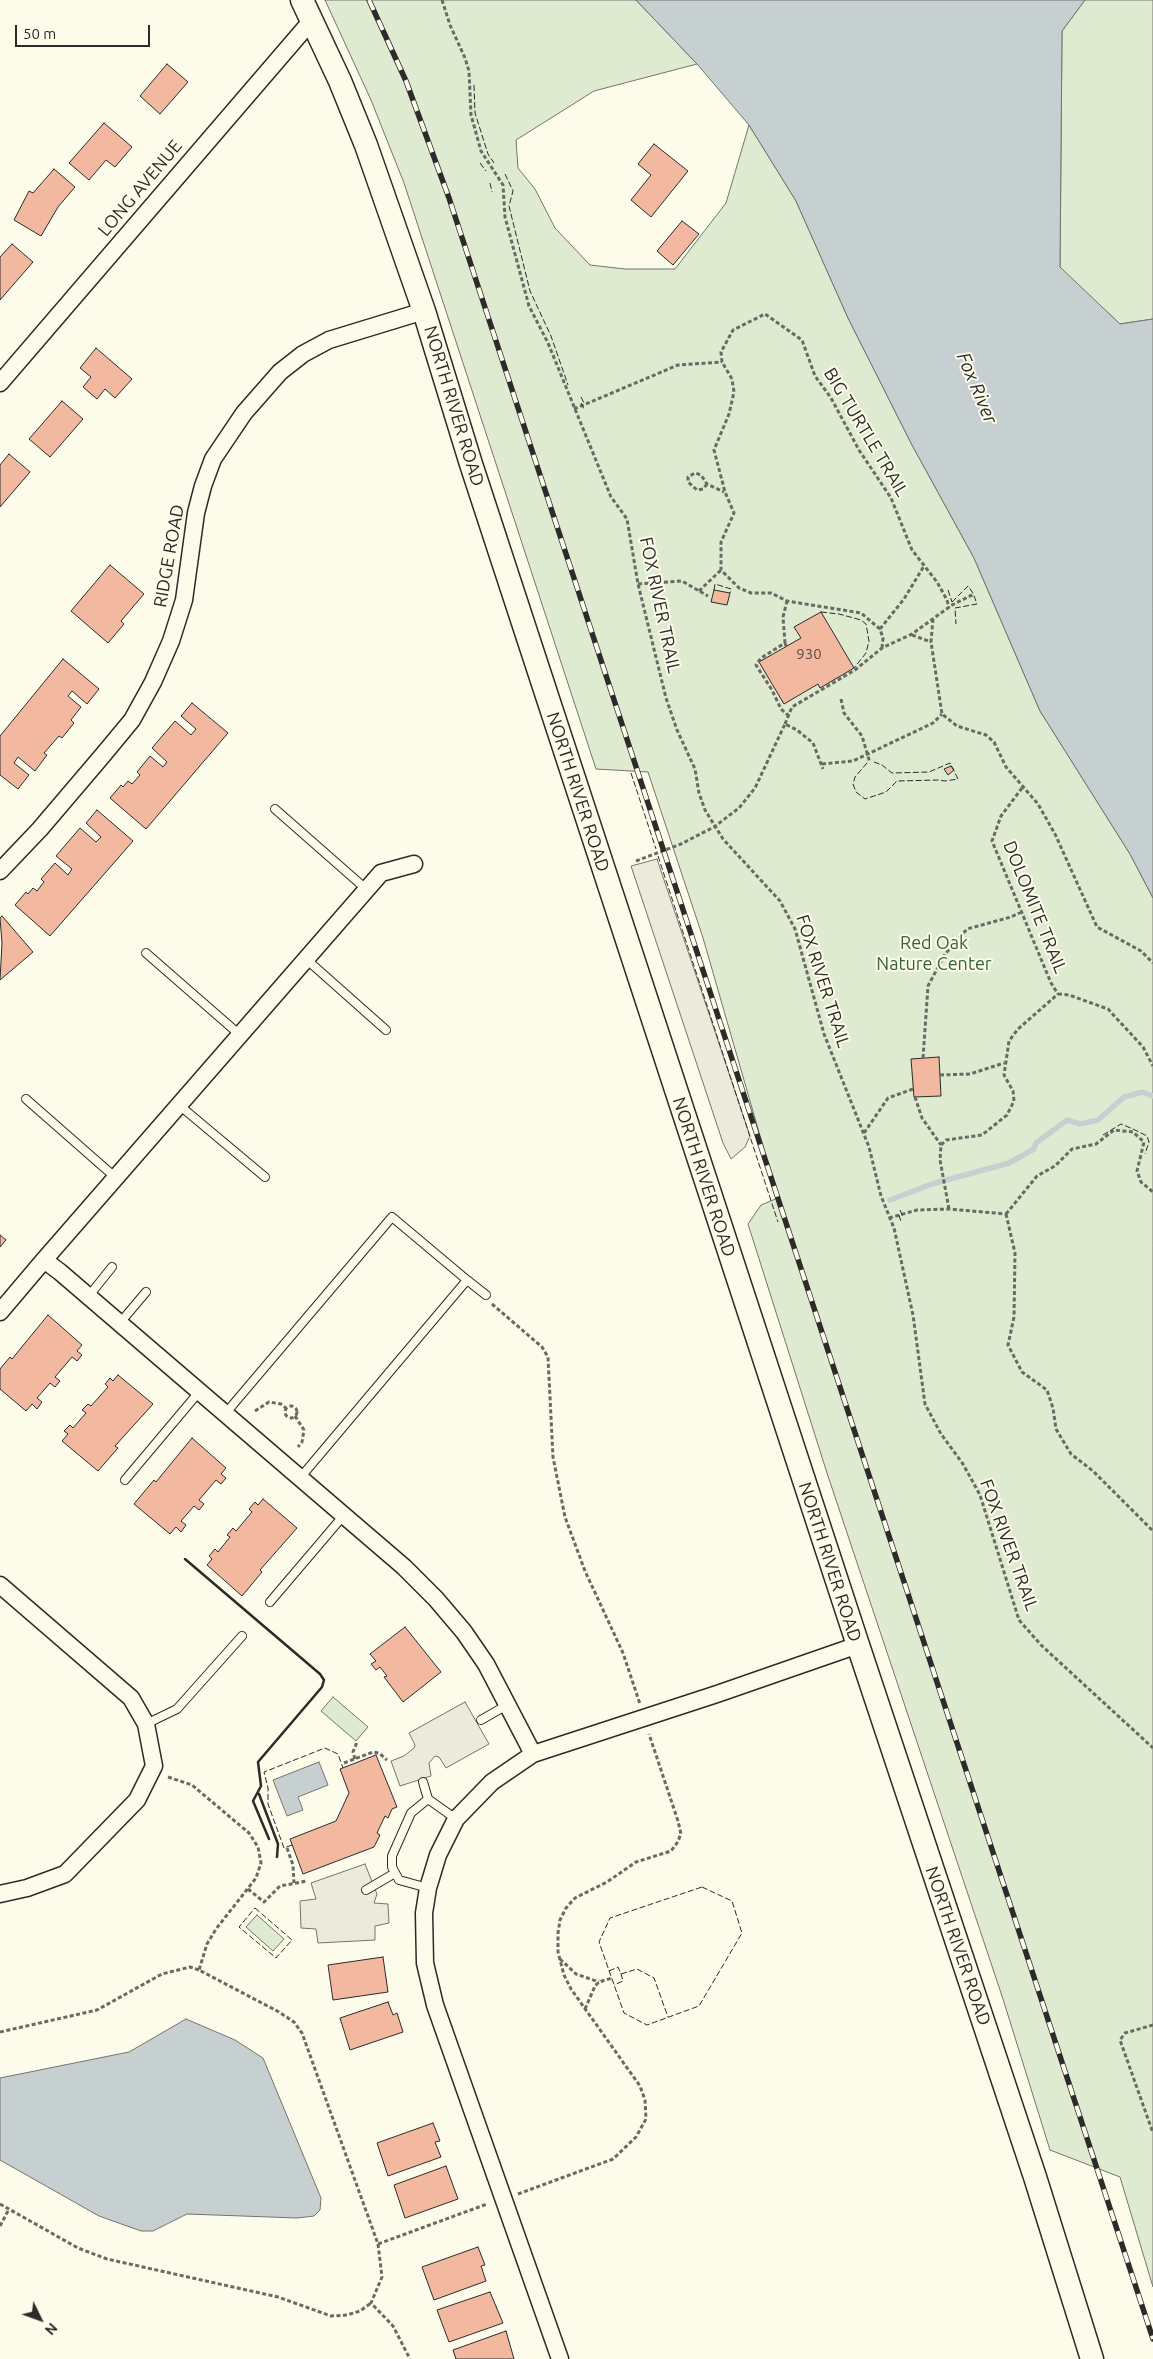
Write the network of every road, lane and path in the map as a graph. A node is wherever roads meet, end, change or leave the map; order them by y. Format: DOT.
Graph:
graph roads {
  1 [pos="302,0"];
  2 [pos="442,0"];
  3 [pos="312,20"];
  4 [pos="424,311"];
  5 [pos="722,362"];
  6 [pos="0,383"];
  7 [pos="574,409"];
  8 [pos="707,484"];
  9 [pos="725,492"];
  10 [pos="924,566"];
  11 [pos="721,570"];
  12 [pos="638,584"];
  13 [pos="699,591"];
  14 [pos="974,594"];
  15 [pos="708,596"];
  16 [pos="787,601"];
  17 [pos="948,608"];
  18 [pos="933,619"];
  19 [pos="880,629"];
  20 [pos="912,634"];
  21 [pos="931,642"];
  22 [pos="882,648"];
  23 [pos="809,689"];
  24 [pos="813,695"];
  25 [pos="841,699"];
  26 [pos="942,714"];
  27 [pos="789,716"];
  28 [pos="784,724"];
  29 [pos="868,754"];
  30 [pos="870,763"];
  31 [pos="822,764"];
  32 [pos="823,769"];
  33 [pos="1022,788"];
  34 [pos="274,809"];
  35 [pos="714,827"];
  36 [pos="636,861"];
  37 [pos="414,864"];
  38 [pos="0,871"];
  39 [pos="366,889"];
  40 [pos="1021,912"];
  41 [pos="146,953"];
  42 [pos="306,959"];
  43 [pos="1153,963"];
  44 [pos="1058,994"];
  45 [pos="386,1030"];
  46 [pos="240,1035"];
  47 [pos="923,1058"];
  48 [pos="1005,1063"];
  49 [pos="1153,1066"];
  50 [pos="940,1074"];
  51 [pos="913,1089"];
  52 [pos="915,1097"];
  53 [pos="26,1099"];
  54 [pos="179,1105"];
  55 [pos="863,1133"];
  56 [pos="941,1145"];
  57 [pos="265,1177"];
  58 [pos="116,1178"];
  59 [pos="1153,1192"];
  60 [pos="949,1209"];
  61 [pos="1006,1214"];
  62 [pos="889,1218"];
  63 [pos="44,1260"];
  64 [pos="112,1267"];
  65 [pos="467,1280"];
  66 [pos="146,1292"];
  67 [pos="486,1295"];
  68 [pos="88,1297"];
  69 [pos="0,1312"];
  70 [pos="119,1324"];
  71 [pos="200,1392"];
  72 [pos="286,1408"];
  73 [pos="255,1411"];
  74 [pos="225,1414"];
  75 [pos="296,1416"];
  76 [pos="298,1448"];
  77 [pos="300,1478"];
  78 [pos="125,1480"];
  79 [pos="344,1515"];
  80 [pos="1153,1531"];
  81 [pos="0,1584"];
  82 [pos="270,1602"];
  83 [pos="242,1636"];
  84 [pos="858,1645"];
  85 [pos="640,1704"];
  86 [pos="507,1705"];
  87 [pos="481,1720"];
  88 [pos="146,1724"];
  89 [pos="648,1730"];
  90 [pos="358,1742"];
  91 [pos="1153,1748"];
  92 [pos="533,1754"];
  93 [pos="355,1759"];
  94 [pos="387,1760"];
  95 [pos="344,1763"];
  96 [pos="150,1773"];
  97 [pos="423,1782"];
  98 [pos="428,1799"];
  99 [pos="456,1819"];
  100 [pos="287,1848"];
  101 [pos="395,1873"];
  102 [pos="308,1881"];
  103 [pos="294,1883"];
  104 [pos="428,1888"];
  105 [pos="248,1889"];
  106 [pos="366,1890"];
  107 [pos="0,1894"];
  108 [pos="560,1959"];
  109 [pos="199,1970"];
  110 [pos="612,1978"];
  111 [pos="599,1982"];
  112 [pos="585,2009"];
  113 [pos="1153,2025"];
  114 [pos="0,2032"];
  115 [pos="1153,2133"];
  116 [pos="515,2195"];
  117 [pos="492,2203"];
  118 [pos="0,2204"];
  119 [pos="9,2209"];
  120 [pos="0,2226"];
  121 [pos="378,2244"];
  122 [pos="371,2303"];
  123 [pos="410,2359"];
  124 [pos="560,2359"];
  125 [pos="1092,2359"];
  1 -- 3 [label="main road, NORTH RIVER ROAD"];
  2 -- 7 [label="path, FOX RIVER TRAIL"];
  3 -- 4 [label="main road, NORTH RIVER ROAD"];
  3 -- 6 [label="street, LONG AVENUE"];
  4 -- 38 [label="street, RIDGE ROAD"];
  4 -- 84 [label="main road, NORTH RIVER ROAD"];
  5 -- 7 [label="path"];
  5 -- 9 [label="path"];
  5 -- 10 [label="path, BIG TURTLE TRAIL"];
  7 -- 12 [label="path, FOX RIVER TRAIL"];
  8 -- 8 [label="path"];
  8 -- 9 [label="path"];
  9 -- 11 [label="path"];
  10 -- 17 [label="path"];
  10 -- 19 [label="path"];
  11 -- 13 [label="path"];
  11 -- 16 [label="path"];
  12 -- 13 [label="path"];
  12 -- 35 [label="path, FOX RIVER TRAIL"];
  13 -- 15 [label="path"];
  14 -- 17 [label="path"];
  16 -- 19 [label="path"];
  16 -- 27 [label="path"];
  17 -- 18 [label="path"];
  18 -- 20 [label="path"];
  18 -- 21 [label="path"];
  19 -- 22 [label="path"];
  20 -- 21 [label="path"];
  20 -- 22 [label="path"];
  21 -- 26 [label="path"];
  22 -- 24 [label="path"];
  23 -- 24 [label="path"];
  24 -- 27 [label="path"];
  25 -- 29 [label="path"];
  26 -- 29 [label="path"];
  26 -- 33 [label="path"];
  27 -- 28 [label="path"];
  28 -- 31 [label="path"];
  28 -- 35 [label="path"];
  29 -- 30 [label="path"];
  29 -- 31 [label="path"];
  31 -- 32 [label="path"];
  33 -- 40 [label="path, DOLOMITE TRAIL"];
  33 -- 43 [label="path"];
  34 -- 39 [label="lane"];
  35 -- 36 [label="path"];
  35 -- 55 [label="path, FOX RIVER TRAIL"];
  37 -- 39 [label="street"];
  39 -- 42 [label="street"];
  40 -- 44 [label="path, DOLOMITE TRAIL"];
  40 -- 47 [label="path"];
  41 -- 46 [label="lane"];
  42 -- 45 [label="lane"];
  42 -- 46 [label="street"];
  44 -- 48 [label="path"];
  44 -- 49 [label="path, DOLOMITE TRAIL"];
  46 -- 54 [label="street"];
  48 -- 50 [label="path"];
  48 -- 56 [label="path"];
  51 -- 55 [label="path"];
  52 -- 56 [label="path"];
  53 -- 58 [label="lane"];
  54 -- 57 [label="lane"];
  54 -- 58 [label="street"];
  55 -- 62 [label="path, FOX RIVER TRAIL"];
  56 -- 60 [label="path"];
  58 -- 63 [label="street"];
  59 -- 61 [label="path"];
  60 -- 61 [label="path"];
  60 -- 62 [label="path"];
  61 -- 80 [label="path"];
  62 -- 91 [label="path, FOX RIVER TRAIL"];
  63 -- 68 [label="street"];
  63 -- 69 [label="street"];
  64 -- 68 [label="lane"];
  65 -- 67 [label="lane"];
  65 -- 74 [label="lane"];
  65 -- 77 [label="lane"];
  66 -- 70 [label="lane"];
  67 -- 85 [label="path"];
  68 -- 70 [label="street"];
  70 -- 71 [label="street"];
  71 -- 74 [label="street"];
  71 -- 78 [label="lane"];
  72 -- 73 [label="path"];
  72 -- 75 [label="path"];
  72 -- 75 [label="path"];
  74 -- 77 [label="street"];
  75 -- 76 [label="path"];
  77 -- 79 [label="street"];
  79 -- 82 [label="lane"];
  79 -- 86 [label="street"];
  81 -- 88 [label="street"];
  83 -- 88 [label="lane"];
  84 -- 92 [label="street"];
  84 -- 125 [label="main road, NORTH RIVER ROAD"];
  86 -- 87 [label="lane"];
  86 -- 92 [label="street"];
  88 -- 96 [label="street"];
  89 -- 108 [label="path"];
  90 -- 93 [label="path"];
  92 -- 99 [label="street"];
  93 -- 94 [label="path"];
  93 -- 95 [label="path"];
  96 -- 105 [label="path"];
  96 -- 107 [label="street"];
  97 -- 98 [label="lane"];
  98 -- 99 [label="lane"];
  98 -- 101 [label="lane"];
  99 -- 104 [label="street"];
  100 -- 103 [label="path"];
  101 -- 104 [label="lane"];
  101 -- 106 [label="lane"];
  102 -- 103 [label="path"];
  103 -- 105 [label="path"];
  104 -- 124 [label="street"];
  105 -- 109 [label="path"];
  108 -- 111 [label="path"];
  108 -- 112 [label="path"];
  109 -- 114 [label="path"];
  109 -- 121 [label="path"];
  110 -- 111 [label="path"];
  111 -- 112 [label="path"];
  112 -- 116 [label="path"];
  113 -- 115 [label="path"];
  117 -- 121 [label="path"];
  118 -- 119 [label="path"];
  119 -- 120 [label="path"];
  119 -- 122 [label="path"];
  121 -- 122 [label="path"];
  122 -- 123 [label="path"];
}
